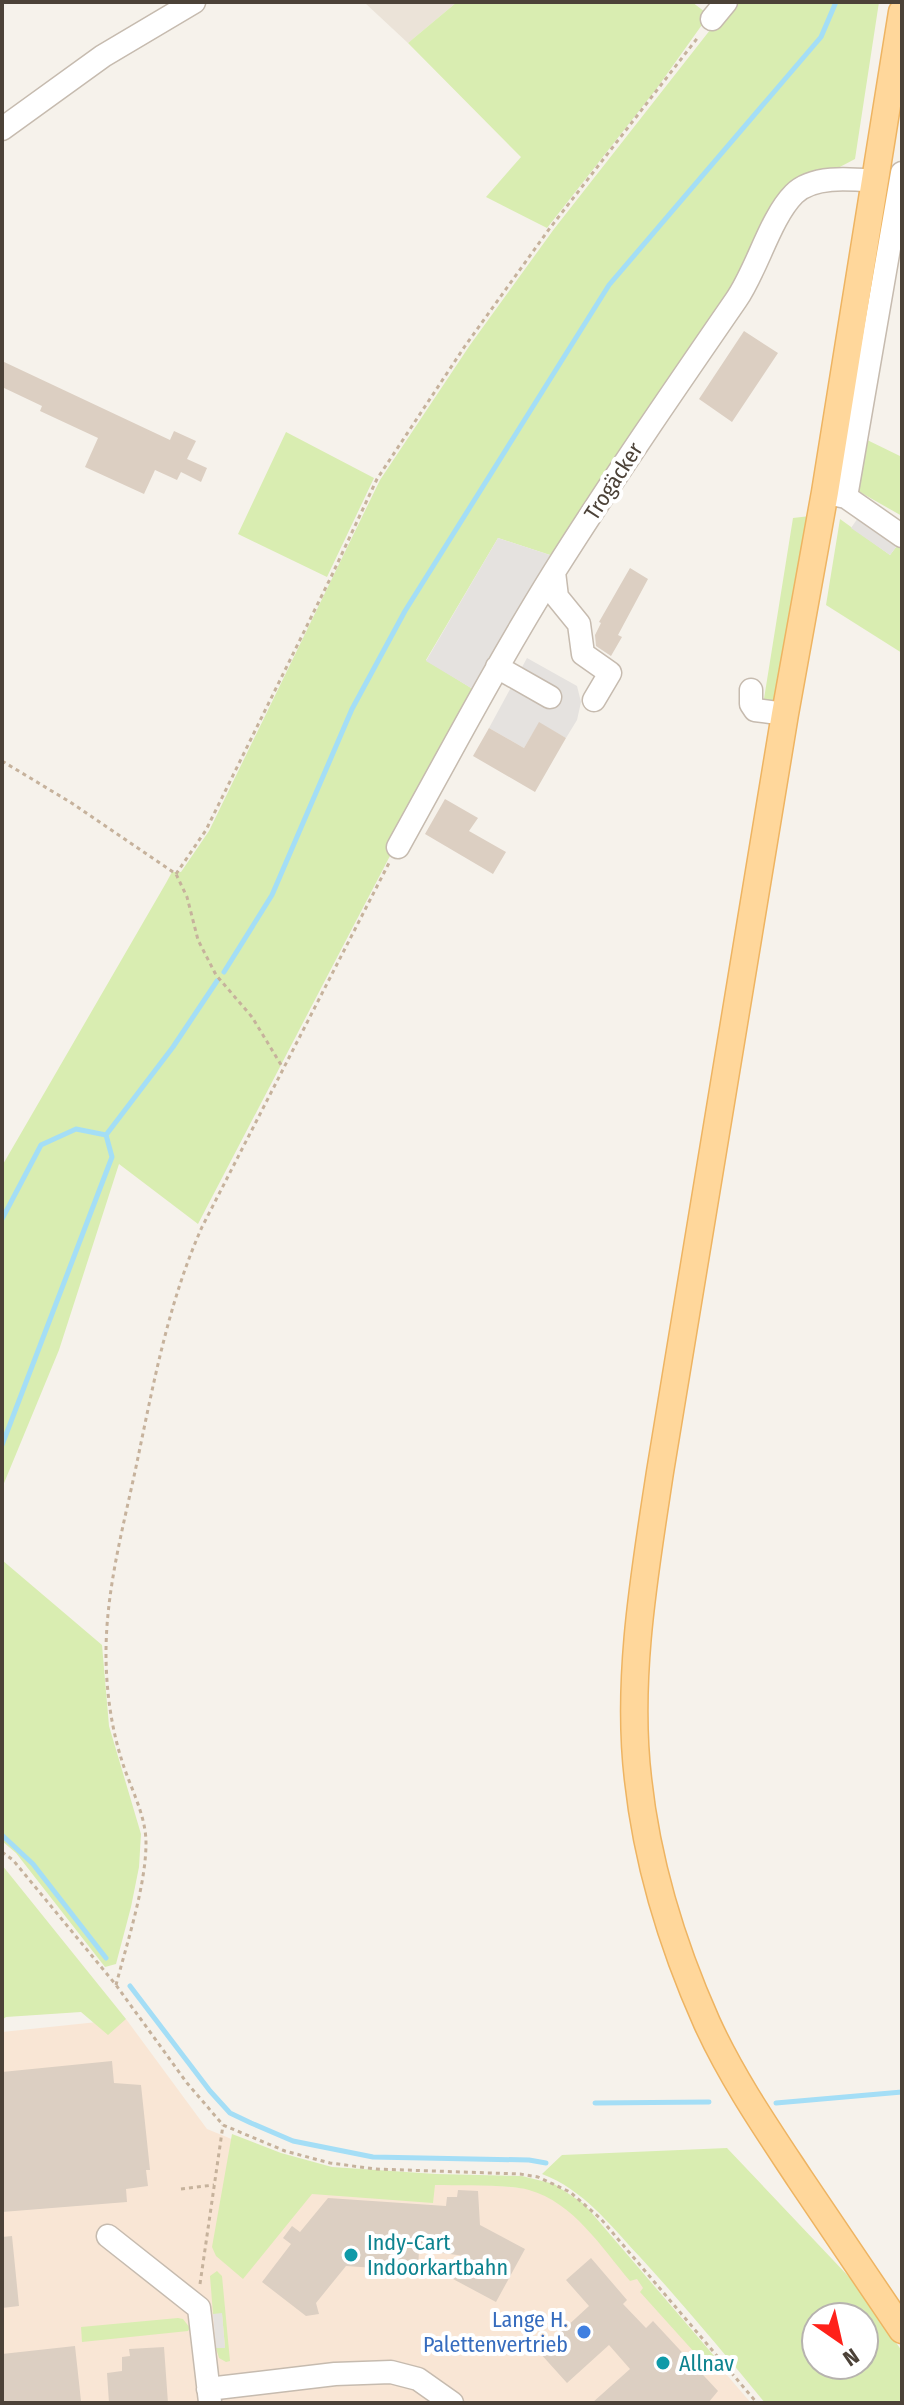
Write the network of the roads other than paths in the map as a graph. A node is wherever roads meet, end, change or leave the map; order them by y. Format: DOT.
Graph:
graph roads {
  1 [pos="194,2"];
  2 [pos="902,12"];
  3 [pos="2,129"];
  4 [pos="902,173"];
  5 [pos="875,181"];
  6 [pos="836,494"];
  7 [pos="889,530"];
  8 [pos="554,572"];
  9 [pos="497,667"];
  10 [pos="751,690"];
  11 [pos="550,697"];
  12 [pos="594,700"];
  13 [pos="785,714"];
  14 [pos="398,847"];
  15 [pos="108,2236"];
  16 [pos="902,2330"];
  17 [pos="209,2396"];
  18 [pos="452,2403"];
  1 -- 3 [label="street"];
  2 -- 5 [label="main road"];
  4 -- 6 [label="street"];
  5 -- 6 [label="main road"];
  5 -- 8 [label="street, Trogäcker"];
  6 -- 7 [label="street"];
  6 -- 13 [label="main road"];
  8 -- 9 [label="street, Trogäcker"];
  8 -- 12 [label="street"];
  9 -- 11 [label="street"];
  9 -- 14 [label="street, Trogäcker"];
  10 -- 13 [label="street"];
  13 -- 16 [label="main road"];
  15 -- 17 [label="street"];
  17 -- 18 [label="street"];
}
